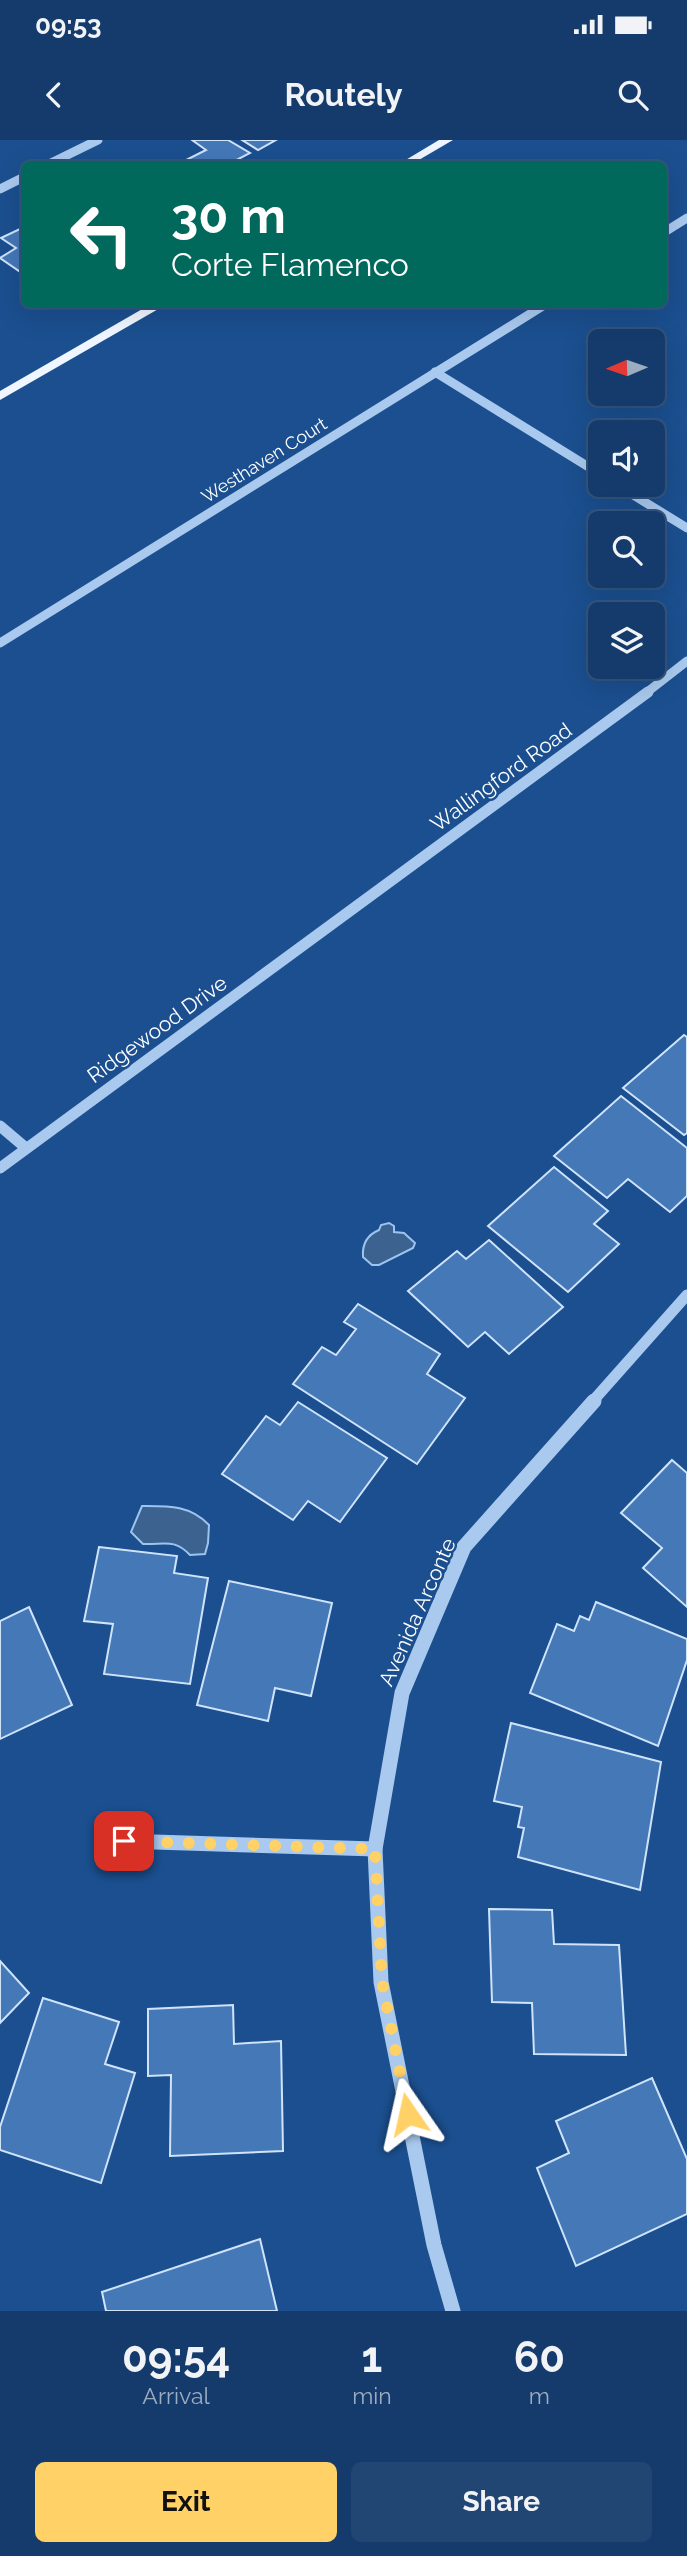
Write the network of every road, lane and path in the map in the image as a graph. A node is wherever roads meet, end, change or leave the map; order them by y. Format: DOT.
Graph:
graph roads {
  1 [pos="98,140"];
  2 [pos="447,140"];
  3 [pos="55,161"];
  4 [pos="410,161"];
  5 [pos="21,178"];
  6 [pos="0,189"];
  7 [pos="687,218"];
  8 [pos="667,230"];
  9 [pos="154,308"];
  10 [pos="539,308"];
  11 [pos="435,372"];
  12 [pos="0,396"];
  13 [pos="588,467"];
  14 [pos="637,497"];
  15 [pos="687,528"];
  16 [pos="0,643"];
  17 [pos="687,661"];
  18 [pos="336,922"];
  19 [pos="0,1126"];
  20 [pos="26,1148"];
  21 [pos="0,1168"];
  22 [pos="687,1295"];
  23 [pos="124,1841"];
  24 [pos="375,1849"];
  25 [pos="453,2311"];
  1 -- 3 [label="street"];
  2 -- 4 [label="main road"];
  5 -- 6 [label="street"];
  7 -- 8 [label="street"];
  9 -- 12 [label="main road"];
  10 -- 11 [label="street, Westhaven Court"];
  11 -- 13 [label="street"];
  11 -- 16 [label="street, Westhaven Court"];
  14 -- 15 [label="street"];
  17 -- 18 [label="street, Wallingford Road"];
  18 -- 20 [label="street, Ridgewood Drive"];
  19 -- 20 [label="street"];
  20 -- 21 [label="street, Ridgewood Drive"];
  22 -- 24 [label="street, Avenida Arconte"];
  23 -- 24 [label="street"];
  24 -- 25 [label="street, Avenida Arconte"];
}
